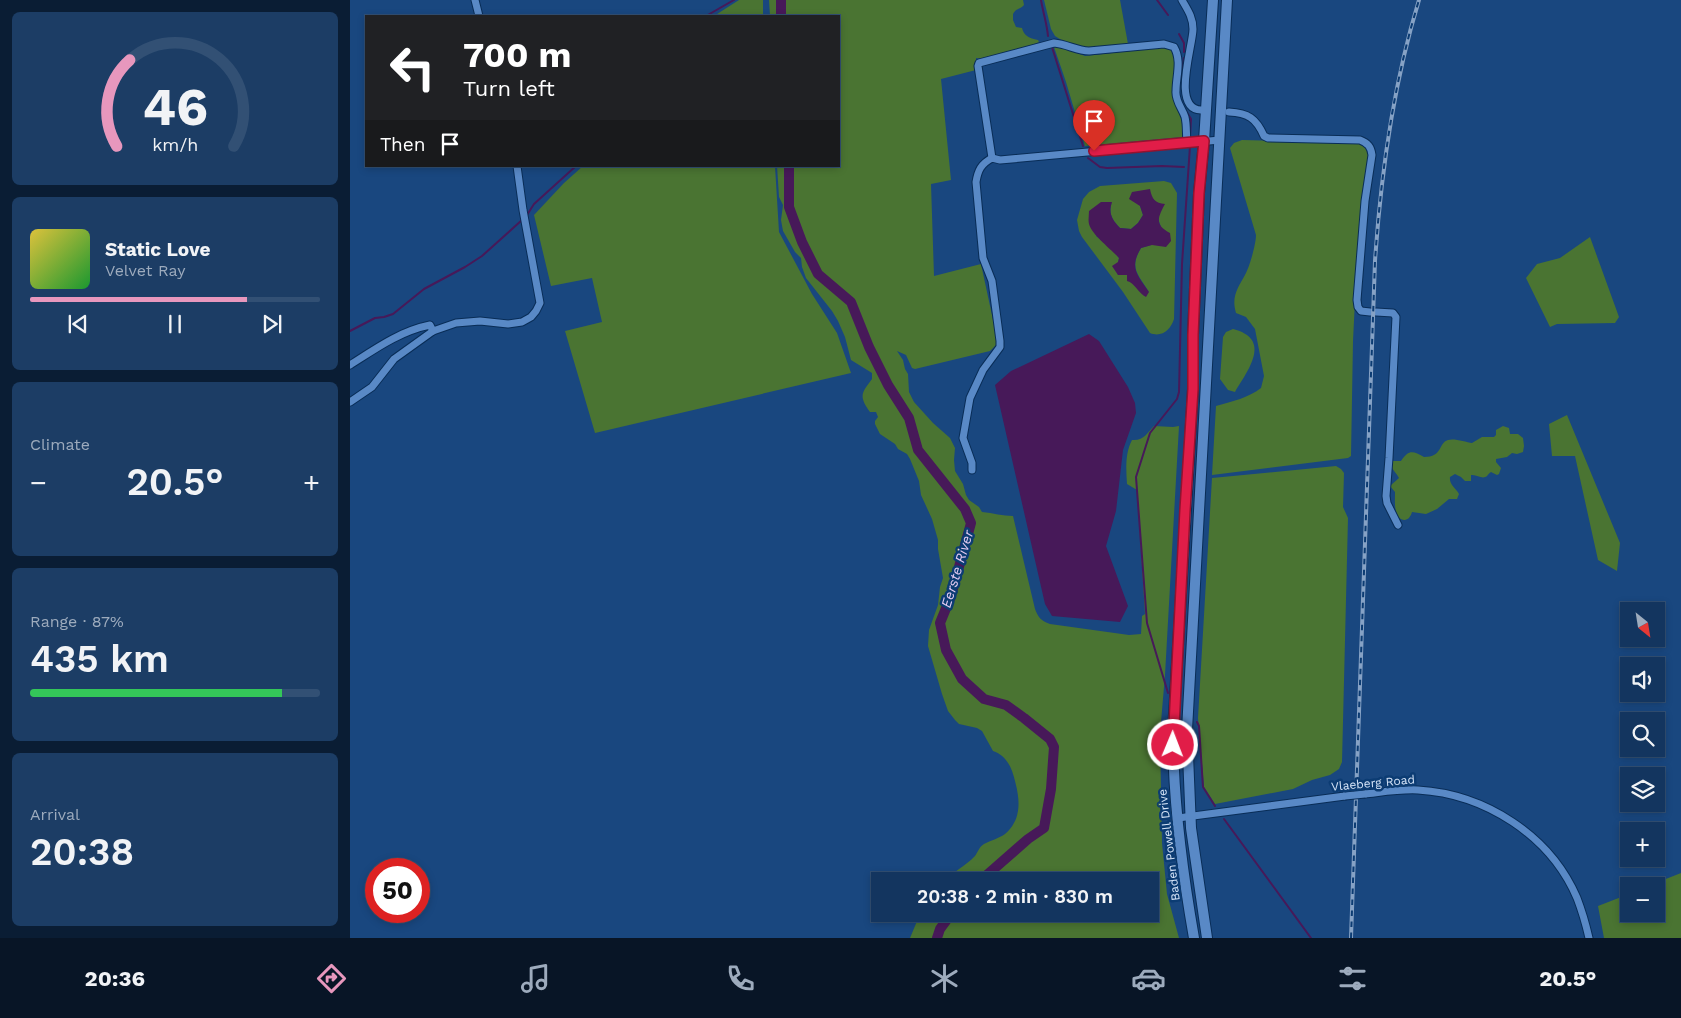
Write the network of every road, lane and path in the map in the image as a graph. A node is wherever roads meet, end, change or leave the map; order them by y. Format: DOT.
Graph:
graph roads {
  1 [pos="475,0"];
  2 [pos="1182,0"];
  3 [pos="1213,0"];
  4 [pos="1227,0"];
  5 [pos="479,15"];
  6 [pos="1177,52"];
  7 [pos="1188,59"];
  8 [pos="1201,110"];
  9 [pos="1229,112"];
  10 [pos="1220,140"];
  11 [pos="1204,141"];
  12 [pos="1187,142"];
  13 [pos="992,158"];
  14 [pos="517,167"];
  15 [pos="433,331"];
  16 [pos="350,365"];
  17 [pos="350,402"];
  18 [pos="972,470"];
  19 [pos="1398,525"];
  20 [pos="1190,816"];
  21 [pos="1178,818"];
  22 [pos="1194,938"];
  23 [pos="1207,938"];
  24 [pos="1589,938"];
  1 -- 5 [label="street"];
  2 -- 7 [label="street"];
  3 -- 11 [label="main road, Baden Powell Drive"];
  4 -- 10 [label="main road, Baden Powell Drive"];
  6 -- 7 [label="street"];
  6 -- 12 [label="street"];
  6 -- 13 [label="street"];
  7 -- 8 [label="street"];
  9 -- 19 [label="street"];
  10 -- 11 [label="street"];
  10 -- 20 [label="main road, Baden Powell Drive"];
  11 -- 12 [label="street"];
  11 -- 21 [label="main road, Baden Powell Drive"];
  12 -- 13 [label="street"];
  13 -- 18 [label="street"];
  14 -- 15 [label="street"];
  15 -- 16 [label="street"];
  15 -- 17 [label="street"];
  20 -- 21 [label="street, Vlaeberg Road"];
  20 -- 23 [label="main road, Baden Powell Drive"];
  20 -- 24 [label="street, Vlaeberg Road, bridge"];
  21 -- 22 [label="main road, Baden Powell Drive"];
}
